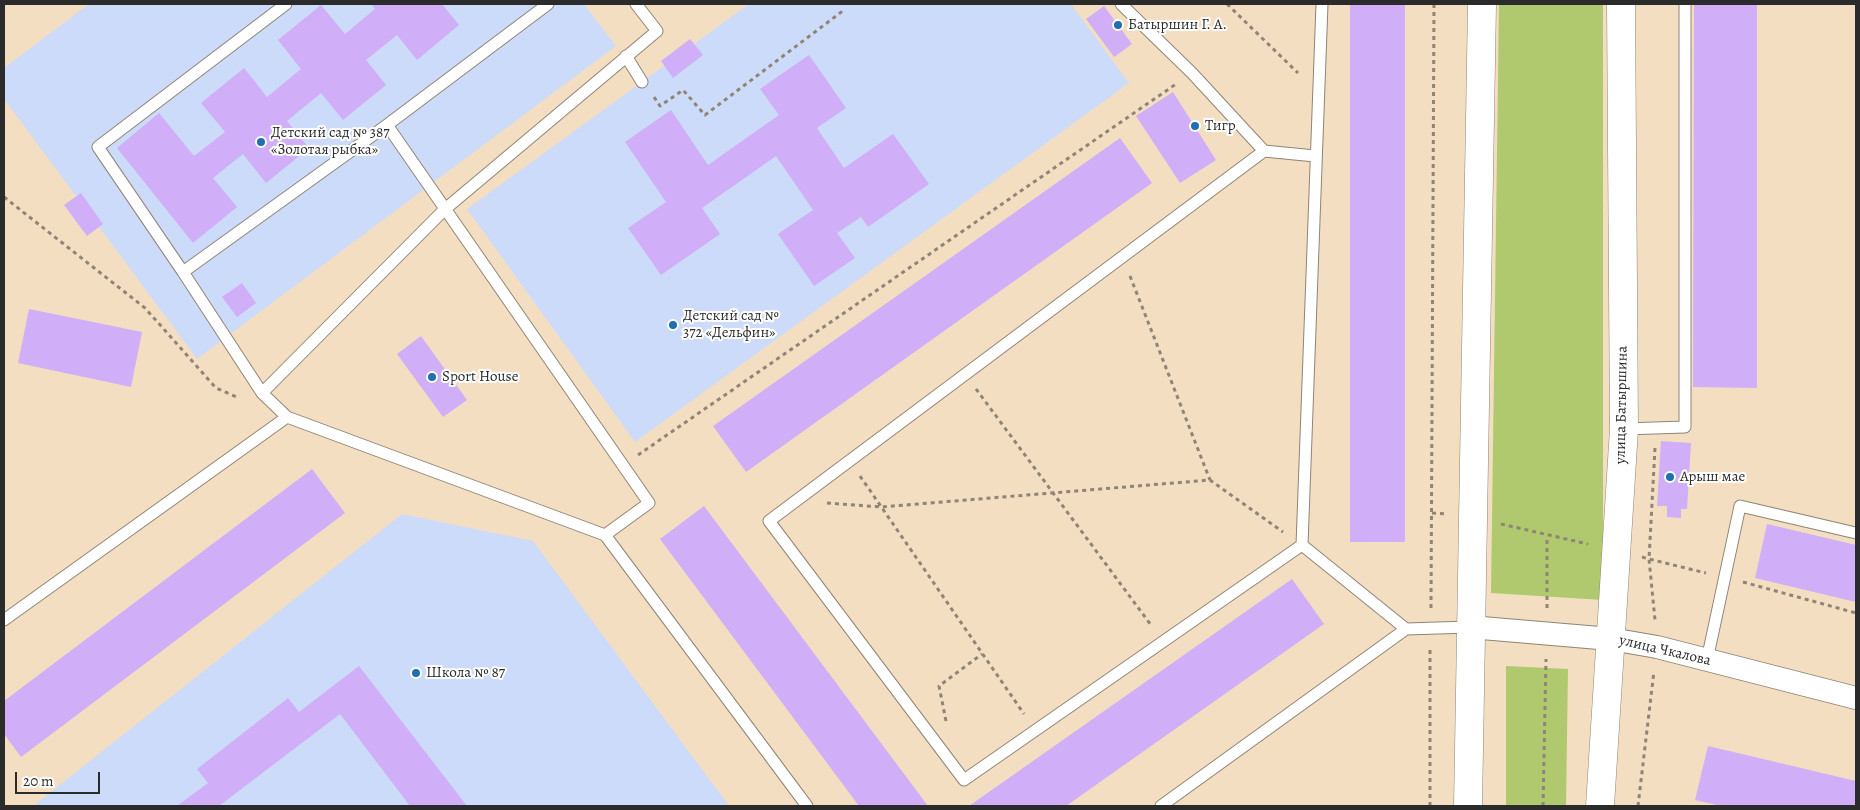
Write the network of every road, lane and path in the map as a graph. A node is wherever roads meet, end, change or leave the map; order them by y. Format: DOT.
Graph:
graph roads {
  1 [pos="286,4"];
  2 [pos="548,4"];
  3 [pos="636,4"];
  4 [pos="1121,4"];
  5 [pos="1227,4"];
  6 [pos="1322,4"];
  7 [pos="1434,4"];
  8 [pos="1482,4"];
  9 [pos="1621,4"];
  10 [pos="1685,4"];
  11 [pos="844,10"];
  12 [pos="626,56"];
  13 [pos="1192,73"];
  14 [pos="642,82"];
  15 [pos="1318,92"];
  16 [pos="387,125"];
  17 [pos="1264,151"];
  18 [pos="1315,156"];
  19 [pos="4,197"];
  20 [pos="444,210"];
  21 [pos="1122,257"];
  22 [pos="183,272"];
  23 [pos="965,375"];
  24 [pos="262,393"];
  25 [pos="242,399"];
  26 [pos="287,417"];
  27 [pos="1656,428"];
  28 [pos="1624,429"];
  29 [pos="850,461"];
  30 [pos="623,465"];
  31 [pos="1210,480"];
  32 [pos="1054,494"];
  33 [pos="797,500"];
  34 [pos="881,507"];
  35 [pos="1856,533"];
  36 [pos="605,535"];
  37 [pos="1547,536"];
  38 [pos="1302,545"];
  39 [pos="1726,578"];
  40 [pos="1856,613"];
  41 [pos="4,620"];
  42 [pos="1430,628"];
  43 [pos="1470,628"];
  44 [pos="1406,629"];
  45 [pos="1546,634"];
  46 [pos="1611,639"];
  47 [pos="1163,641"];
  48 [pos="982,654"];
  49 [pos="1707,660"];
  50 [pos="1856,698"];
  51 [pos="946,723"];
  52 [pos="1036,730"];
  53 [pos="807,806"];
  54 [pos="1161,806"];
  55 [pos="1430,806"];
  56 [pos="1468,806"];
  57 [pos="1543,806"];
  58 [pos="1603,806"];
  1 -- 22 [label="lane"];
  2 -- 16 [label="lane"];
  3 -- 12 [label="lane"];
  4 -- 13 [label="lane"];
  5 -- 15 [label="path"];
  6 -- 15 [label="lane"];
  7 -- 42 [label="path"];
  8 -- 43 [label="street"];
  9 -- 28 [label="street, улица Батыршина"];
  10 -- 27 [label="lane"];
  11 -- 14 [label="path"];
  12 -- 14 [label="lane"];
  12 -- 20 [label="lane"];
  13 -- 17 [label="lane"];
  13 -- 30 [label="path"];
  15 -- 18 [label="lane"];
  16 -- 20 [label="lane"];
  16 -- 22 [label="lane"];
  17 -- 18 [label="lane"];
  17 -- 21 [label="lane"];
  18 -- 38 [label="lane"];
  19 -- 25 [label="path"];
  20 -- 24 [label="lane"];
  20 -- 30 [label="lane"];
  21 -- 23 [label="lane"];
  21 -- 31 [label="path"];
  22 -- 24 [label="lane"];
  23 -- 29 [label="lane"];
  23 -- 32 [label="path"];
  24 -- 26 [label="lane"];
  26 -- 36 [label="lane"];
  26 -- 41 [label="lane"];
  27 -- 28 [label="lane"];
  27 -- 39 [label="path"];
  28 -- 46 [label="street, улица Батыршина"];
  29 -- 33 [label="lane"];
  29 -- 34 [label="path"];
  30 -- 36 [label="lane"];
  31 -- 32 [label="path"];
  31 -- 38 [label="path"];
  32 -- 34 [label="path"];
  32 -- 47 [label="path"];
  33 -- 34 [label="path"];
  33 -- 52 [label="lane"];
  34 -- 48 [label="path"];
  35 -- 39 [label="lane"];
  36 -- 53 [label="lane"];
  37 -- 45 [label="path"];
  38 -- 44 [label="lane"];
  38 -- 47 [label="lane"];
  39 -- 40 [label="path"];
  39 -- 49 [label="lane"];
  42 -- 43 [label="lane"];
  42 -- 44 [label="lane"];
  42 -- 55 [label="path"];
  43 -- 45 [label="street, улица Чкалова"];
  43 -- 56 [label="street"];
  44 -- 54 [label="lane"];
  45 -- 46 [label="street, улица Чкалова"];
  45 -- 57 [label="path"];
  46 -- 49 [label="street, улица Чкалова"];
  46 -- 58 [label="street, улица Батыршина"];
  47 -- 52 [label="lane"];
  48 -- 51 [label="path"];
  48 -- 52 [label="path"];
  49 -- 50 [label="street, улица Чкалова"];
}
